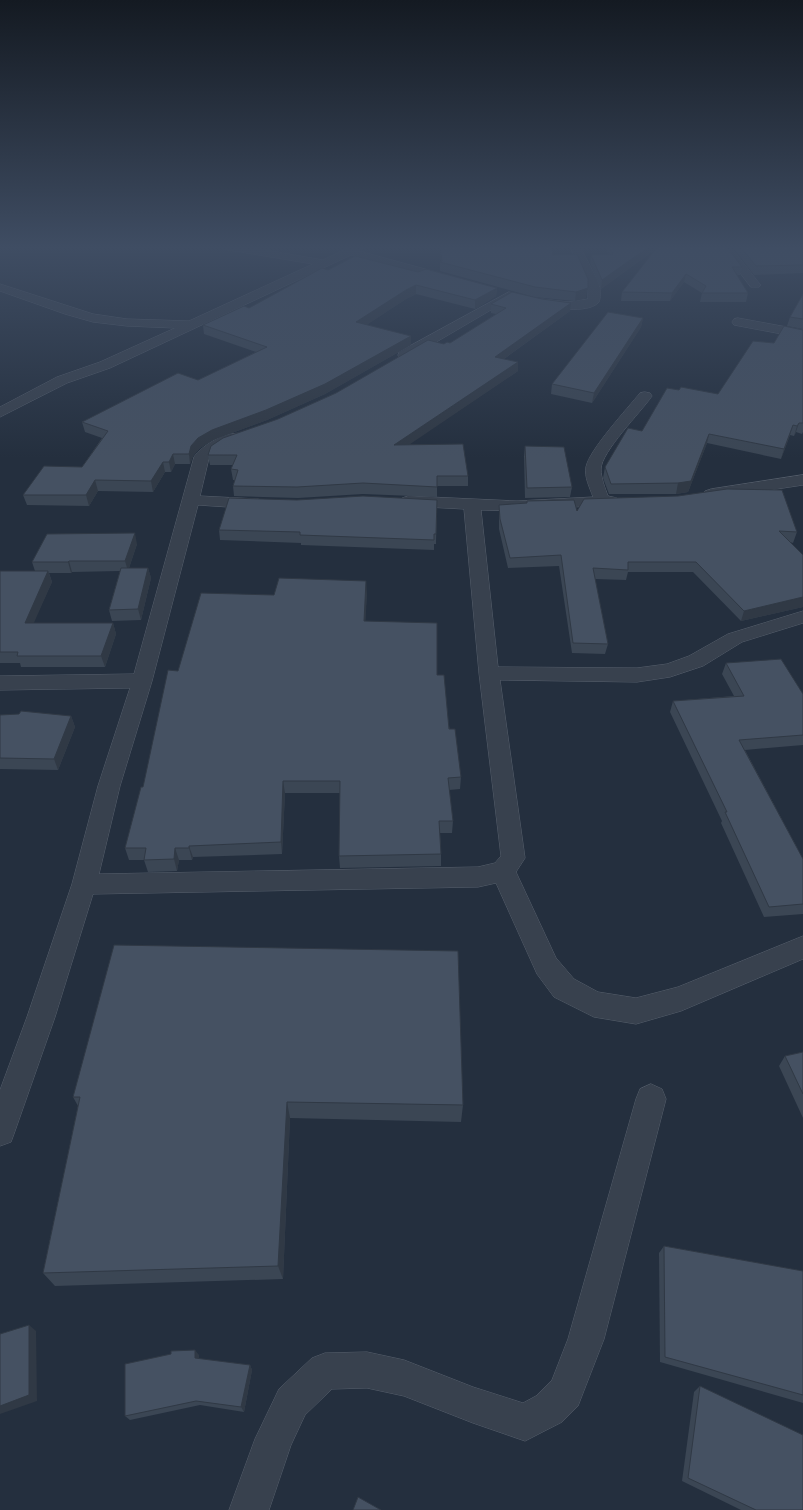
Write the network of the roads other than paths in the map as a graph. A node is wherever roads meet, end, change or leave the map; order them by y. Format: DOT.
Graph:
graph roads {
  1 [pos="88,316"];
  2 [pos="209,316"];
  3 [pos="470,316"];
  4 [pos="738,322"];
  5 [pos="195,323"];
  6 [pos="803,334"];
  7 [pos="385,365"];
  8 [pos="645,396"];
  9 [pos="0,413"];
  10 [pos="253,432"];
  11 [pos="803,480"];
  12 [pos="698,496"];
  13 [pos="191,500"];
  14 [pos="391,500"];
  15 [pos="602,501"];
  16 [pos="626,501"];
  17 [pos="274,504"];
  18 [pos="472,505"];
  19 [pos="803,617"];
  20 [pos="488,673"];
  21 [pos="142,681"];
  22 [pos="0,683"];
  23 [pos="503,871"];
  24 [pos="84,884"];
  25 [pos="803,947"];
  26 [pos="652,1099"];
  27 [pos="0,1131"];
  28 [pos="249,1510"];
  1 -- 5 [label="street"];
  2 -- 5 [label="street"];
  3 -- 7 [label="street"];
  4 -- 6 [label="street"];
  5 -- 9 [label="street"];
  8 -- 15 [label="street"];
  10 -- 13 [label="street"];
  11 -- 12 [label="street"];
  13 -- 17 [label="street"];
  13 -- 21 [label="street"];
  14 -- 18 [label="street"];
  15 -- 16 [label="street"];
  15 -- 18 [label="street"];
  18 -- 20 [label="street"];
  19 -- 20 [label="street"];
  20 -- 23 [label="street"];
  21 -- 22 [label="street"];
  21 -- 24 [label="street"];
  23 -- 24 [label="street"];
  23 -- 25 [label="street"];
  24 -- 27 [label="street"];
  26 -- 28 [label="street"];
}
